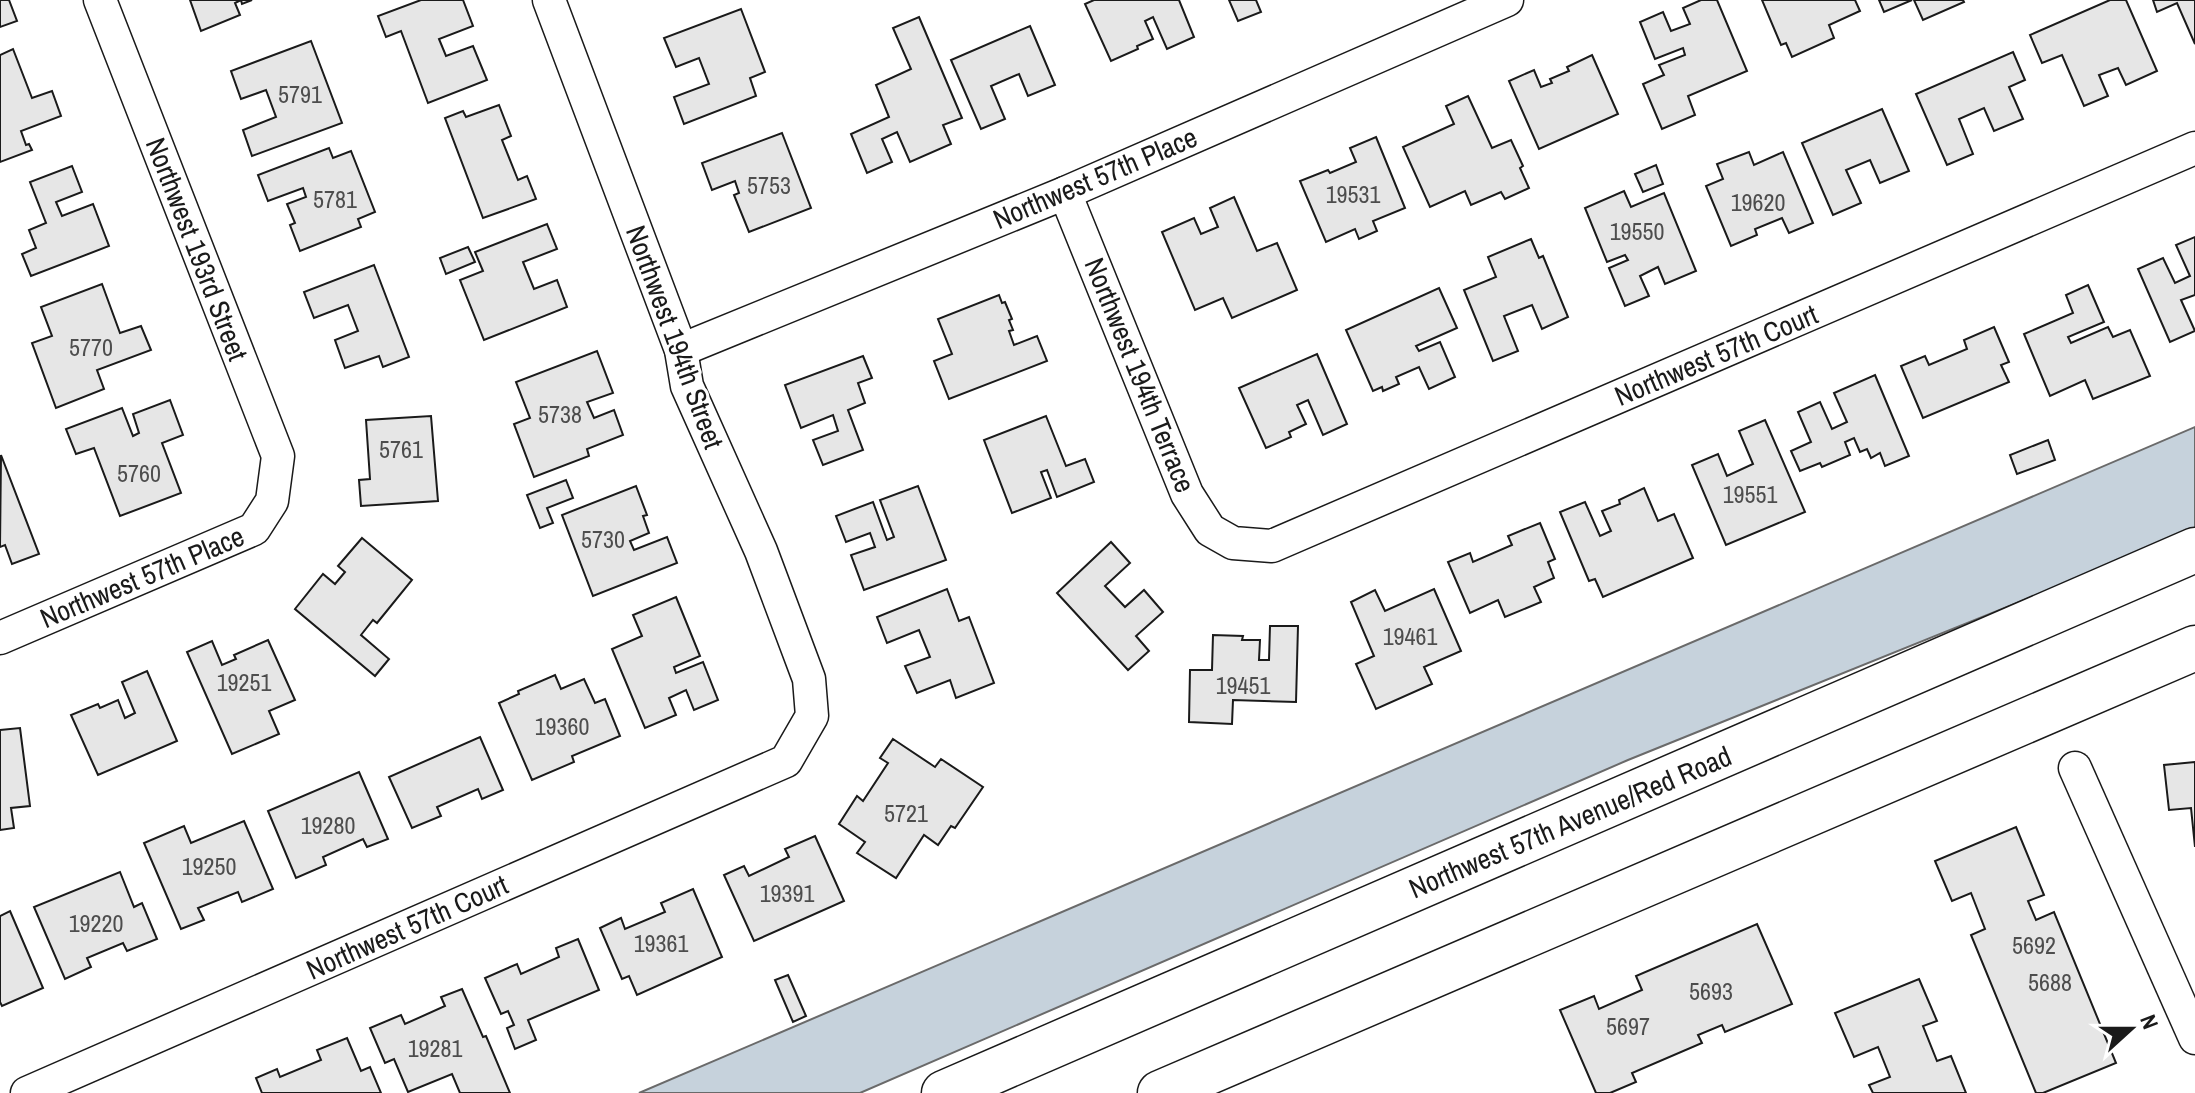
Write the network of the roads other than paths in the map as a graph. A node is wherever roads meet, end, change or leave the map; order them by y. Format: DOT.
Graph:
graph roads {
  1 [pos="100,0"];
  2 [pos="549,0"];
  3 [pos="1507,0"];
  4 [pos="2195,148"];
  5 [pos="1065,193"];
  6 [pos="681,350"];
  7 [pos="272,501"];
  8 [pos="1233,543"];
  9 [pos="2195,550"];
  10 [pos="0,638"];
  11 [pos="2195,648"];
  12 [pos="786,761"];
  13 [pos="2075,768"];
  14 [pos="2195,1038"];
  15 [pos="27,1093"];
  16 [pos="944,1093"];
  17 [pos="1160,1093"];
  1 -- 7 [label="street, Northwest 193rd Street"];
  2 -- 6 [label="street, Northwest 194th Street"];
  3 -- 5 [label="street, Northwest 57th Place"];
  4 -- 8 [label="street, Northwest 57th Court"];
  5 -- 6 [label="street, Northwest 57th Place"];
  5 -- 8 [label="street, Northwest 194th Terrace"];
  6 -- 12 [label="street, Northwest 194th Street"];
  7 -- 10 [label="street, Northwest 57th Place"];
  9 -- 16 [label="main road, Northwest 57th Avenue/Red Road"];
  11 -- 17 [label="main road"];
  12 -- 15 [label="street, Northwest 57th Court"];
  13 -- 14 [label="street"];
}
